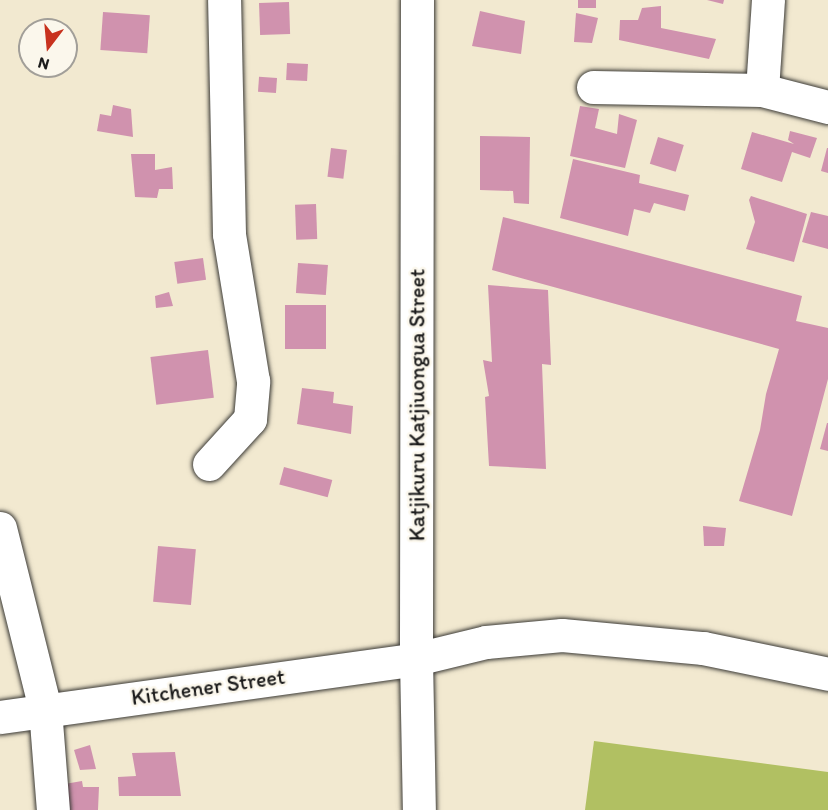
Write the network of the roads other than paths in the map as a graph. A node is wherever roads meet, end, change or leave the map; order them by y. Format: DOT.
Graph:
graph roads {
  1 [pos="224,0"];
  2 [pos="417,0"];
  3 [pos="768,0"];
  4 [pos="593,87"];
  5 [pos="762,90"];
  6 [pos="828,107"];
  7 [pos="209,464"];
  8 [pos="0,528"];
  9 [pos="416,658"];
  10 [pos="828,674"];
  11 [pos="45,709"];
  12 [pos="0,717"];
  13 [pos="53,810"];
  14 [pos="420,810"];
  1 -- 7 [label="street"];
  2 -- 9 [label="street, Katjikuru Katjiuongua Street"];
  3 -- 5 [label="street"];
  4 -- 5 [label="street"];
  5 -- 6 [label="street"];
  8 -- 11 [label="street"];
  9 -- 10 [label="street, Kitchener Street"];
  9 -- 11 [label="street, Kitchener Street"];
  9 -- 14 [label="street, Katjikuru Katjiuongua Street"];
  11 -- 12 [label="street, Kitchener Street"];
  11 -- 13 [label="street"];
}
